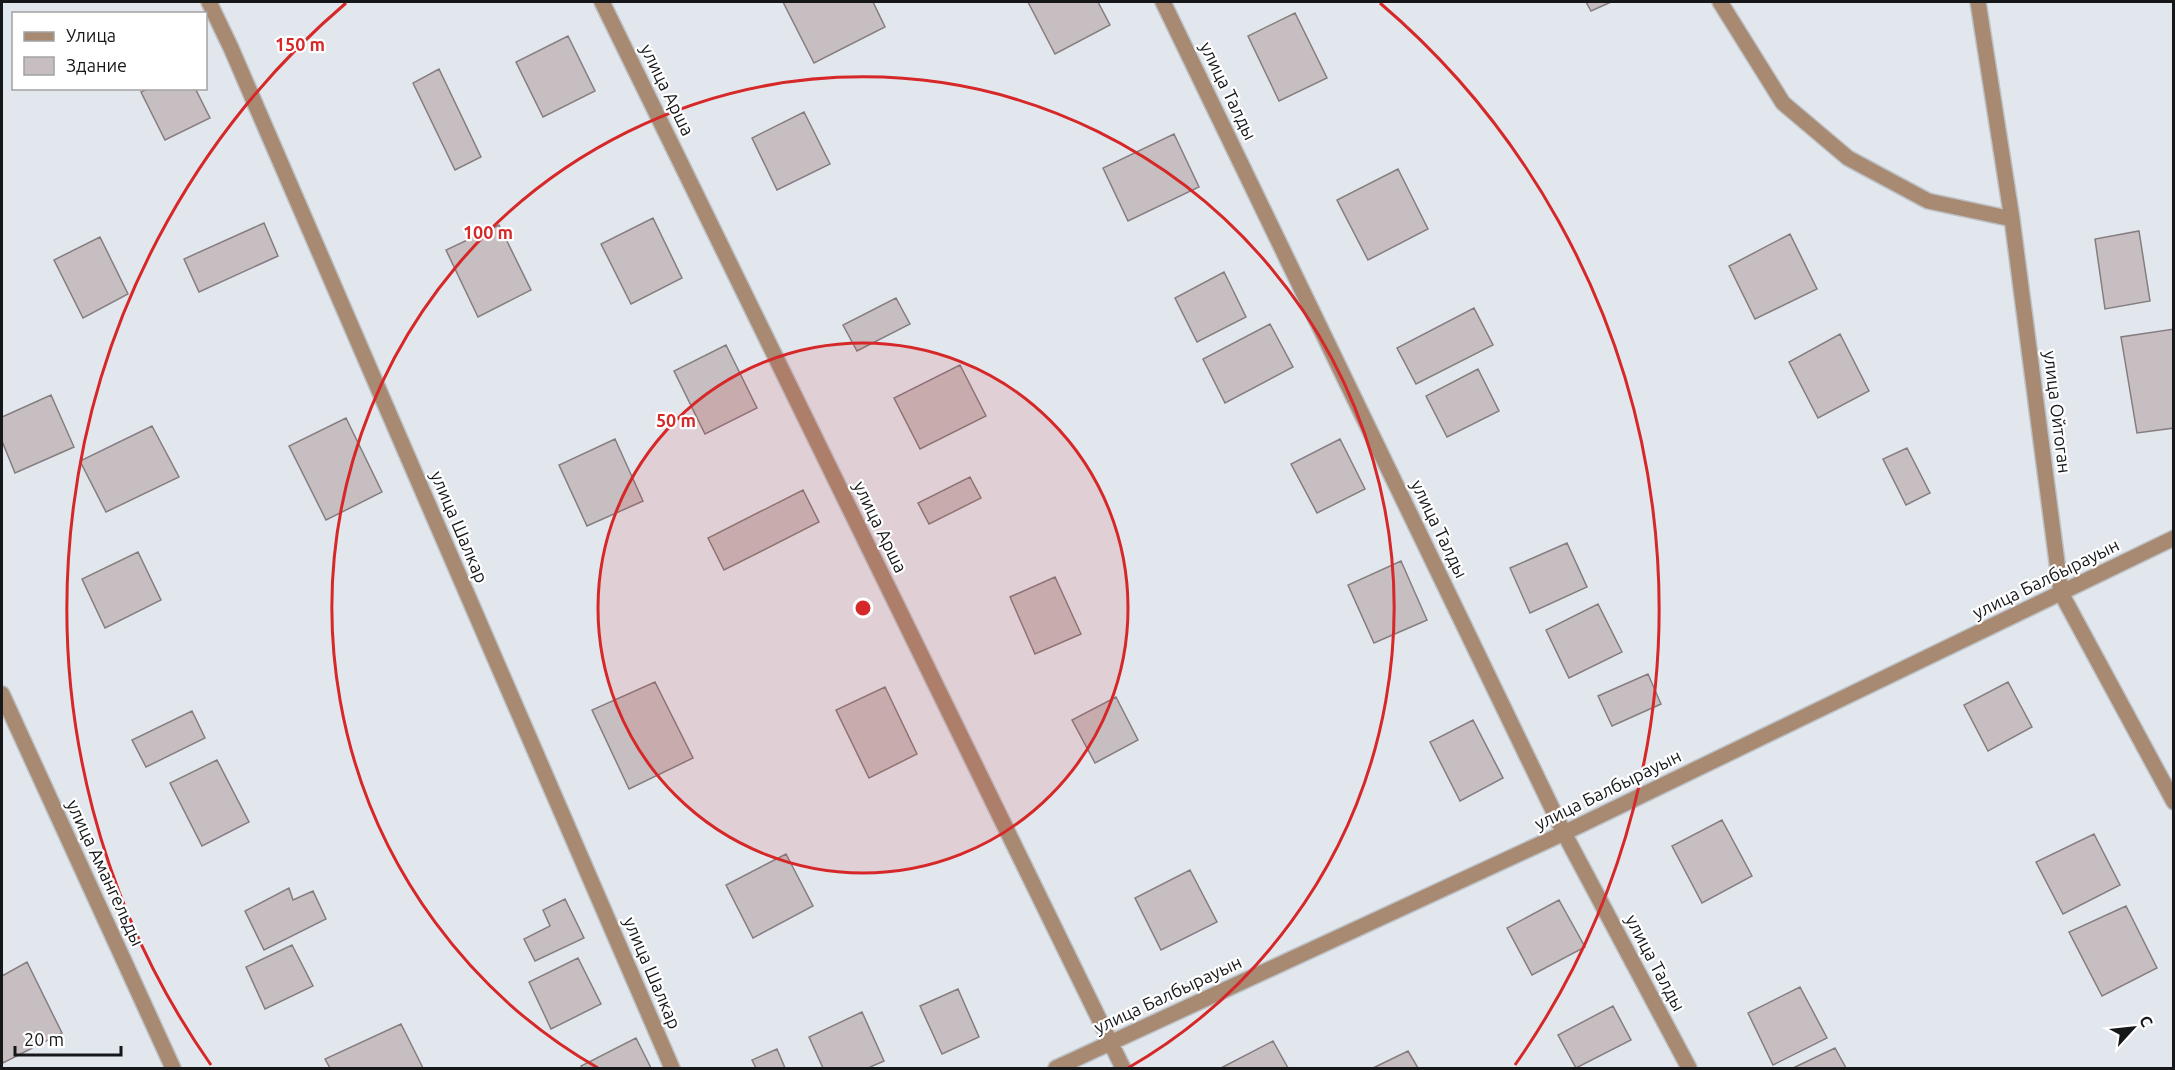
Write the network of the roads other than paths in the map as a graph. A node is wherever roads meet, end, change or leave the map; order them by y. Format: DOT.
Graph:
graph roads {
  1 [pos="209,2"];
  2 [pos="602,2"];
  3 [pos="1163,2"];
  4 [pos="1720,2"];
  5 [pos="1978,2"];
  6 [pos="2012,219"];
  7 [pos="2174,538"];
  8 [pos="2061,593"];
  9 [pos="2,694"];
  10 [pos="2174,802"];
  11 [pos="1564,833"];
  12 [pos="1110,1043"];
  13 [pos="174,1068"];
  14 [pos="672,1068"];
  15 [pos="1056,1068"];
  16 [pos="1123,1068"];
  17 [pos="1689,1068"];
  1 -- 14 [label="street, улица Шалкар"];
  2 -- 12 [label="street, улица Арша"];
  3 -- 11 [label="street, улица Талды"];
  4 -- 6 [label="street"];
  5 -- 6 [label="street, улица Ойтоган"];
  6 -- 8 [label="street, улица Ойтоган"];
  7 -- 8 [label="street, улица Балбырауын"];
  8 -- 10 [label="street, улица Ойтоган"];
  8 -- 11 [label="street, улица Балбырауын"];
  9 -- 13 [label="street, улица Амангельды"];
  11 -- 12 [label="street, улица Балбырауын"];
  11 -- 17 [label="street, улица Талды"];
  12 -- 15 [label="street, улица Балбырауын"];
  12 -- 16 [label="street, улица Арша"];
}
